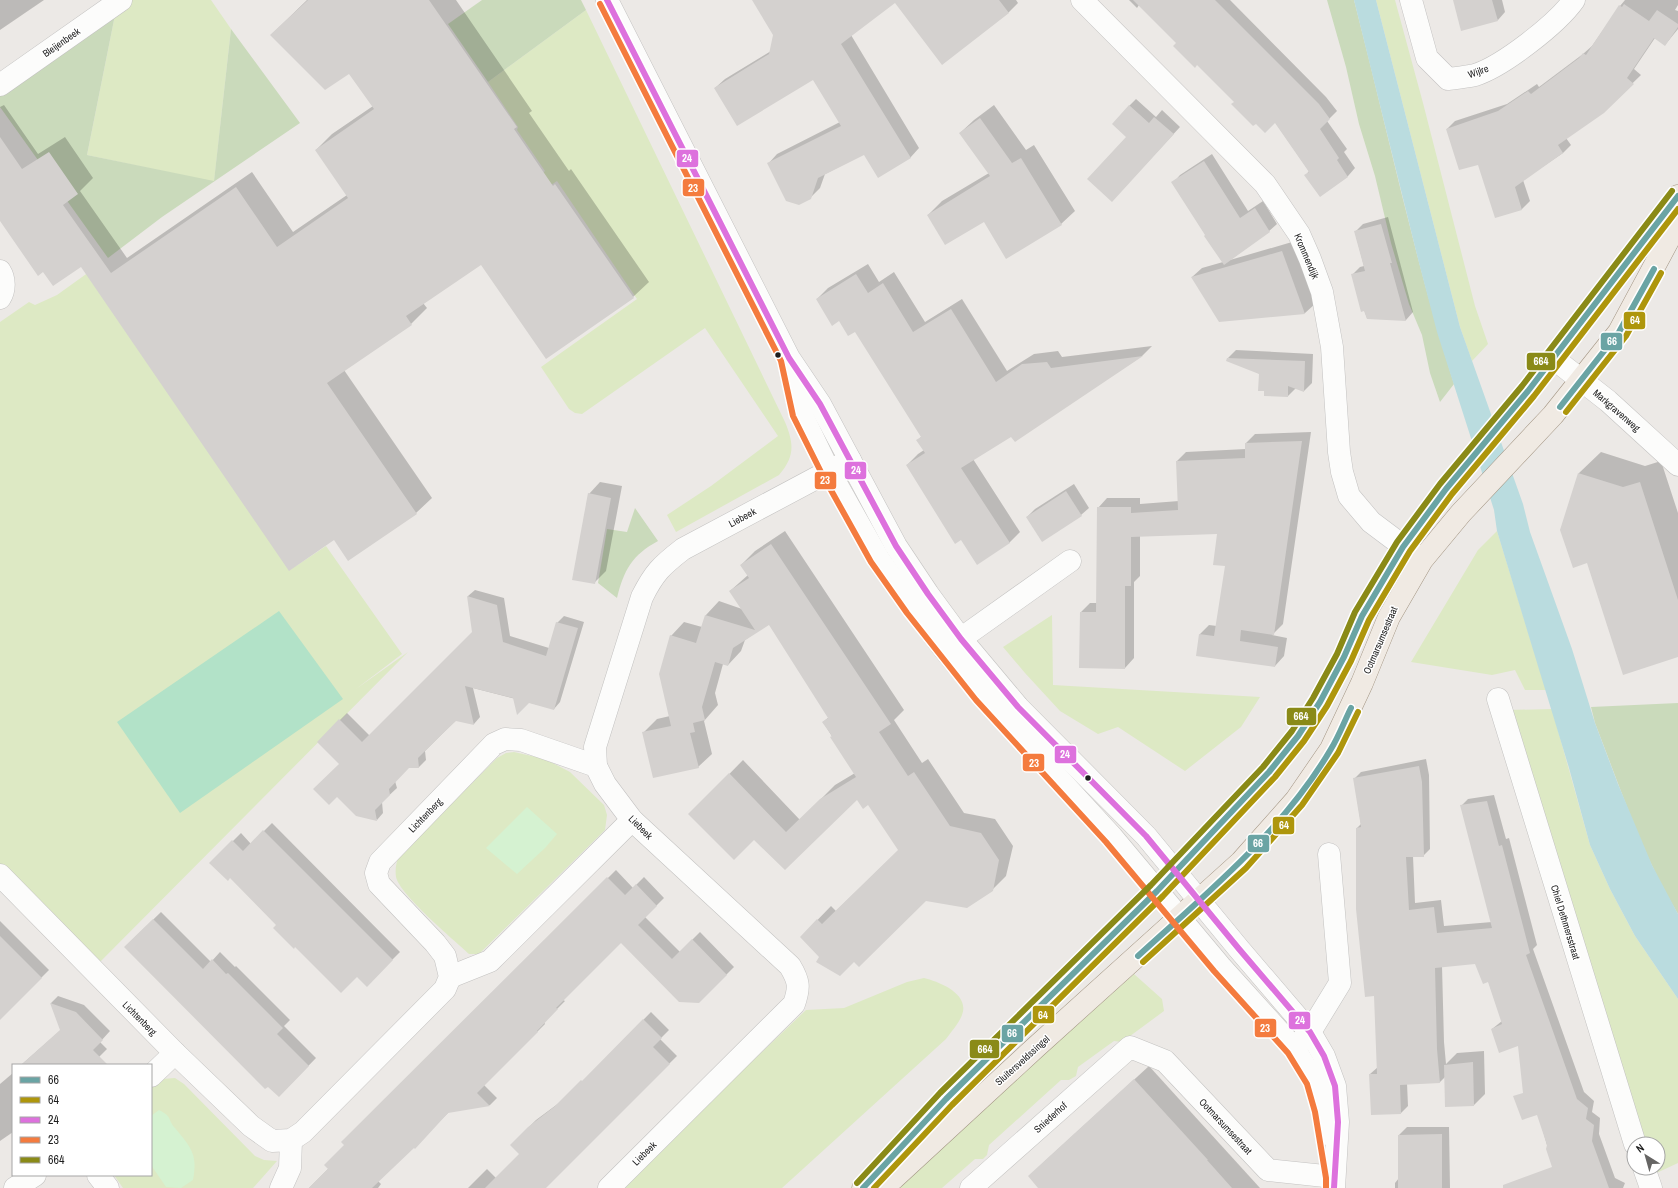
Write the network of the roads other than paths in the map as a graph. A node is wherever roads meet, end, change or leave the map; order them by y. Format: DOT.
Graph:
graph roads {
  1 [pos="121,0"];
  2 [pos="607,0"];
  3 [pos="1082,0"];
  4 [pos="1411,0"];
  5 [pos="1574,0"];
  6 [pos="0,85"];
  7 [pos="1678,196"];
  8 [pos="1678,222"];
  9 [pos="0,271"];
  10 [pos="0,298"];
  11 [pos="788,358"];
  12 [pos="1554,358"];
  13 [pos="1582,380"];
  14 [pos="850,460"];
  15 [pos="1678,465"];
  16 [pos="829,471"];
  17 [pos="1403,547"];
  18 [pos="1422,560"];
  19 [pos="1070,561"];
  20 [pos="953,644"];
  21 [pos="1498,699"];
  22 [pos="596,766"];
  23 [pos="632,820"];
  24 [pos="1329,854"];
  25 [pos="1175,872"];
  26 [pos="0,875"];
  27 [pos="1157,891"];
  28 [pos="1199,901"];
  29 [pos="1180,918"];
  30 [pos="450,977"];
  31 [pos="1310,1032"];
  32 [pos="1130,1047"];
  33 [pos="1294,1048"];
  34 [pos="175,1053"];
  35 [pos="152,1075"];
  36 [pos="1633,1136"];
  37 [pos="291,1140"];
  38 [pos="33,1176"];
  39 [pos="99,1176"];
  40 [pos="1647,1176"];
  41 [pos="1334,1182"];
  42 [pos="15,1188"];
  43 [pos="108,1188"];
  44 [pos="281,1188"];
  45 [pos="609,1188"];
  46 [pos="863,1188"];
  47 [pos="882,1188"];
  48 [pos="971,1188"];
  49 [pos="1651,1188"];
  1 -- 6 [label="street, Bleijenbeek"];
  2 -- 11 [label="street"];
  3 -- 17 [label="street, Krommendijk"];
  4 -- 5 [label="street, Wijlre"];
  7 -- 12 [label="main road"];
  8 -- 13 [label="main road, Ootmarsumsestraat"];
  9 -- 10 [label="street"];
  11 -- 14 [label="street"];
  11 -- 16 [label="street"];
  12 -- 13 [label="street, Markgravenweg"];
  12 -- 17 [label="main road"];
  13 -- 15 [label="street, Markgravenweg"];
  13 -- 18 [label="main road, Ootmarsumsestraat"];
  14 -- 16 [label="street, Liebeek"];
  14 -- 20 [label="street"];
  16 -- 20 [label="street"];
  16 -- 22 [label="street, Liebeek"];
  17 -- 18 [label="street, Krommendijk"];
  17 -- 25 [label="main road"];
  18 -- 28 [label="main road, Ootmarsumsestraat"];
  19 -- 20 [label="street"];
  20 -- 25 [label="street"];
  20 -- 27 [label="street"];
  21 -- 36 [label="street, Chiel Dethmersstraat"];
  22 -- 23 [label="street, Liebeek"];
  22 -- 30 [label="street, Lichtenberg"];
  23 -- 30 [label="street"];
  23 -- 45 [label="street, Liebeek"];
  24 -- 31 [label="street"];
  25 -- 27 [label="main road"];
  25 -- 28 [label="street"];
  26 -- 34 [label="street, Lichtenberg"];
  27 -- 29 [label="street"];
  27 -- 46 [label="main road"];
  28 -- 29 [label="main road, Sluitersveldssingel"];
  28 -- 31 [label="street"];
  29 -- 33 [label="street"];
  29 -- 47 [label="main road, Sluitersveldssingel"];
  30 -- 37 [label="street"];
  31 -- 33 [label="street"];
  31 -- 41 [label="street"];
  32 -- 41 [label="street, Ootmarsumsestraat"];
  32 -- 48 [label="street, Sniederhof"];
  33 -- 41 [label="street"];
  34 -- 35 [label="street"];
  34 -- 37 [label="street, Lichtenberg"];
  37 -- 44 [label="street"];
  38 -- 42 [label="street"];
  39 -- 43 [label="street"];
  40 -- 49 [label="street"];
}
